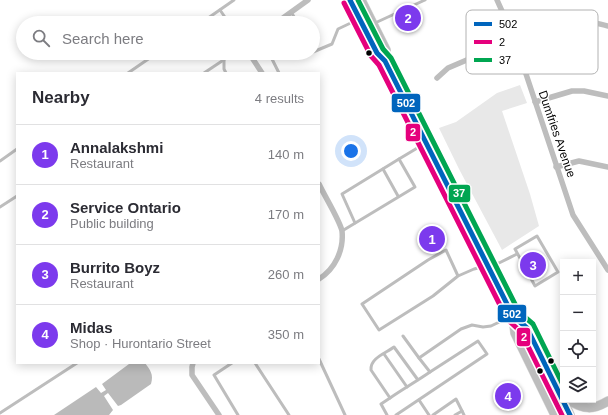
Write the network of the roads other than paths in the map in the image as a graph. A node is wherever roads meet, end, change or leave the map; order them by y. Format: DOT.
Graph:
graph roads {
  1 [pos="234,0"];
  2 [pos="308,0"];
  3 [pos="350,0"];
  4 [pos="361,0"];
  5 [pos="425,0"];
  6 [pos="497,0"];
  7 [pos="220,10"];
  8 [pos="501,10"];
  9 [pos="291,12"];
  10 [pos="211,16"];
  11 [pos="224,16"];
  12 [pos="286,16"];
  13 [pos="294,16"];
  14 [pos="359,19"];
  15 [pos="373,24"];
  16 [pos="598,24"];
  17 [pos="608,26"];
  18 [pos="320,49"];
  19 [pos="147,60"];
  20 [pos="254,60"];
  21 [pos="272,60"];
  22 [pos="466,60"];
  23 [pos="224,61"];
  24 [pos="384,61"];
  25 [pos="129,72"];
  26 [pos="206,72"];
  27 [pos="226,72"];
  28 [pos="261,72"];
  29 [pos="278,72"];
  30 [pos="526,74"];
  31 [pos="437,78"];
  32 [pos="608,96"];
  33 [pos="535,102"];
  34 [pos="425,143"];
  35 [pos="16,150"];
  36 [pos="400,159"];
  37 [pos="0,161"];
  38 [pos="556,167"];
  39 [pos="608,167"];
  40 [pos="383,169"];
  41 [pos="320,186"];
  42 [pos="398,196"];
  43 [pos="16,197"];
  44 [pos="0,208"];
  45 [pos="355,223"];
  46 [pos="342,231"];
  47 [pos="518,254"];
  48 [pos="487,266"];
  49 [pos="608,270"];
  50 [pos="458,276"];
  51 [pos="320,278"];
  52 [pos="513,316"];
  53 [pos="403,336"];
  54 [pos="384,354"];
  55 [pos="419,358"];
  56 [pos="320,361"];
  57 [pos="75,364"];
  58 [pos="192,364"];
  59 [pos="230,364"];
  60 [pos="256,364"];
  61 [pos="430,372"];
  62 [pos="418,380"];
  63 [pos="406,387"];
  64 [pos="543,391"];
  65 [pos="560,392"];
  66 [pos="390,398"];
  67 [pos="419,400"];
  68 [pos="608,401"];
  69 [pos="565,403"];
  70 [pos="574,403"];
  71 [pos="608,406"];
  72 [pos="462,411"];
  73 [pos="0,413"];
  74 [pos="219,415"];
  75 [pos="238,415"];
  76 [pos="289,415"];
  77 [pos="346,415"];
  78 [pos="387,415"];
  79 [pos="396,415"];
  80 [pos="429,415"];
  81 [pos="434,415"];
  82 [pos="455,415"];
  83 [pos="464,415"];
  84 [pos="549,415"];
  85 [pos="554,415"];
  86 [pos="570,415"];
  87 [pos="594,415"];
  1 -- 7 [label="lane"];
  2 -- 9 [label="street"];
  3 -- 14 [label="main road"];
  4 -- 15 [label="main road"];
  5 -- 15 [label="lane"];
  6 -- 8 [label="street, Dumfries Avenue"];
  7 -- 10 [label="lane"];
  7 -- 11 [label="lane"];
  9 -- 12 [label="street"];
  9 -- 13 [label="lane"];
  14 -- 18 [label="lane"];
  14 -- 24 [label="main road"];
  15 -- 24 [label="main road"];
  16 -- 17 [label="street"];
  19 -- 25 [label="lane"];
  20 -- 28 [label="street"];
  21 -- 29 [label="lane"];
  22 -- 31 [label="street"];
  23 -- 26 [label="lane"];
  23 -- 27 [label="lane"];
  24 -- 34 [label="main road"];
  30 -- 33 [label="street, Dumfries Avenue"];
  32 -- 33 [label="street"];
  33 -- 38 [label="street, Dumfries Avenue"];
  34 -- 36 [label="lane"];
  34 -- 48 [label="main road"];
  35 -- 37 [label="lane"];
  36 -- 40 [label="lane"];
  36 -- 42 [label="lane"];
  38 -- 39 [label="street"];
  38 -- 49 [label="street, Dumfries Avenue"];
  40 -- 42 [label="lane"];
  40 -- 45 [label="lane"];
  41 -- 46 [label="street"];
  42 -- 45 [label="lane"];
  43 -- 44 [label="lane"];
  45 -- 46 [label="lane"];
  46 -- 51 [label="street"];
  47 -- 47 [label="lane"];
  47 -- 48 [label="lane"];
  48 -- 50 [label="lane"];
  48 -- 52 [label="main road"];
  50 -- 50 [label="lane"];
  52 -- 55 [label="lane"];
  52 -- 64 [label="main road"];
  52 -- 65 [label="main road"];
  53 -- 55 [label="lane"];
  54 -- 62 [label="lane"];
  54 -- 63 [label="lane"];
  54 -- 66 [label="lane"];
  55 -- 61 [label="lane"];
  56 -- 77 [label="lane"];
  57 -- 73 [label="lane"];
  58 -- 74 [label="street"];
  59 -- 75 [label="lane"];
  60 -- 76 [label="lane"];
  61 -- 62 [label="lane"];
  61 -- 67 [label="lane"];
  62 -- 63 [label="lane"];
  63 -- 66 [label="lane"];
  64 -- 84 [label="main road"];
  64 -- 85 [label="main road"];
  66 -- 78 [label="lane"];
  67 -- 79 [label="lane"];
  67 -- 80 [label="lane"];
  68 -- 70 [label="main road"];
  69 -- 86 [label="main road"];
  71 -- 87 [label="main road"];
  72 -- 81 [label="lane"];
  72 -- 82 [label="lane"];
  72 -- 83 [label="lane"];
}
